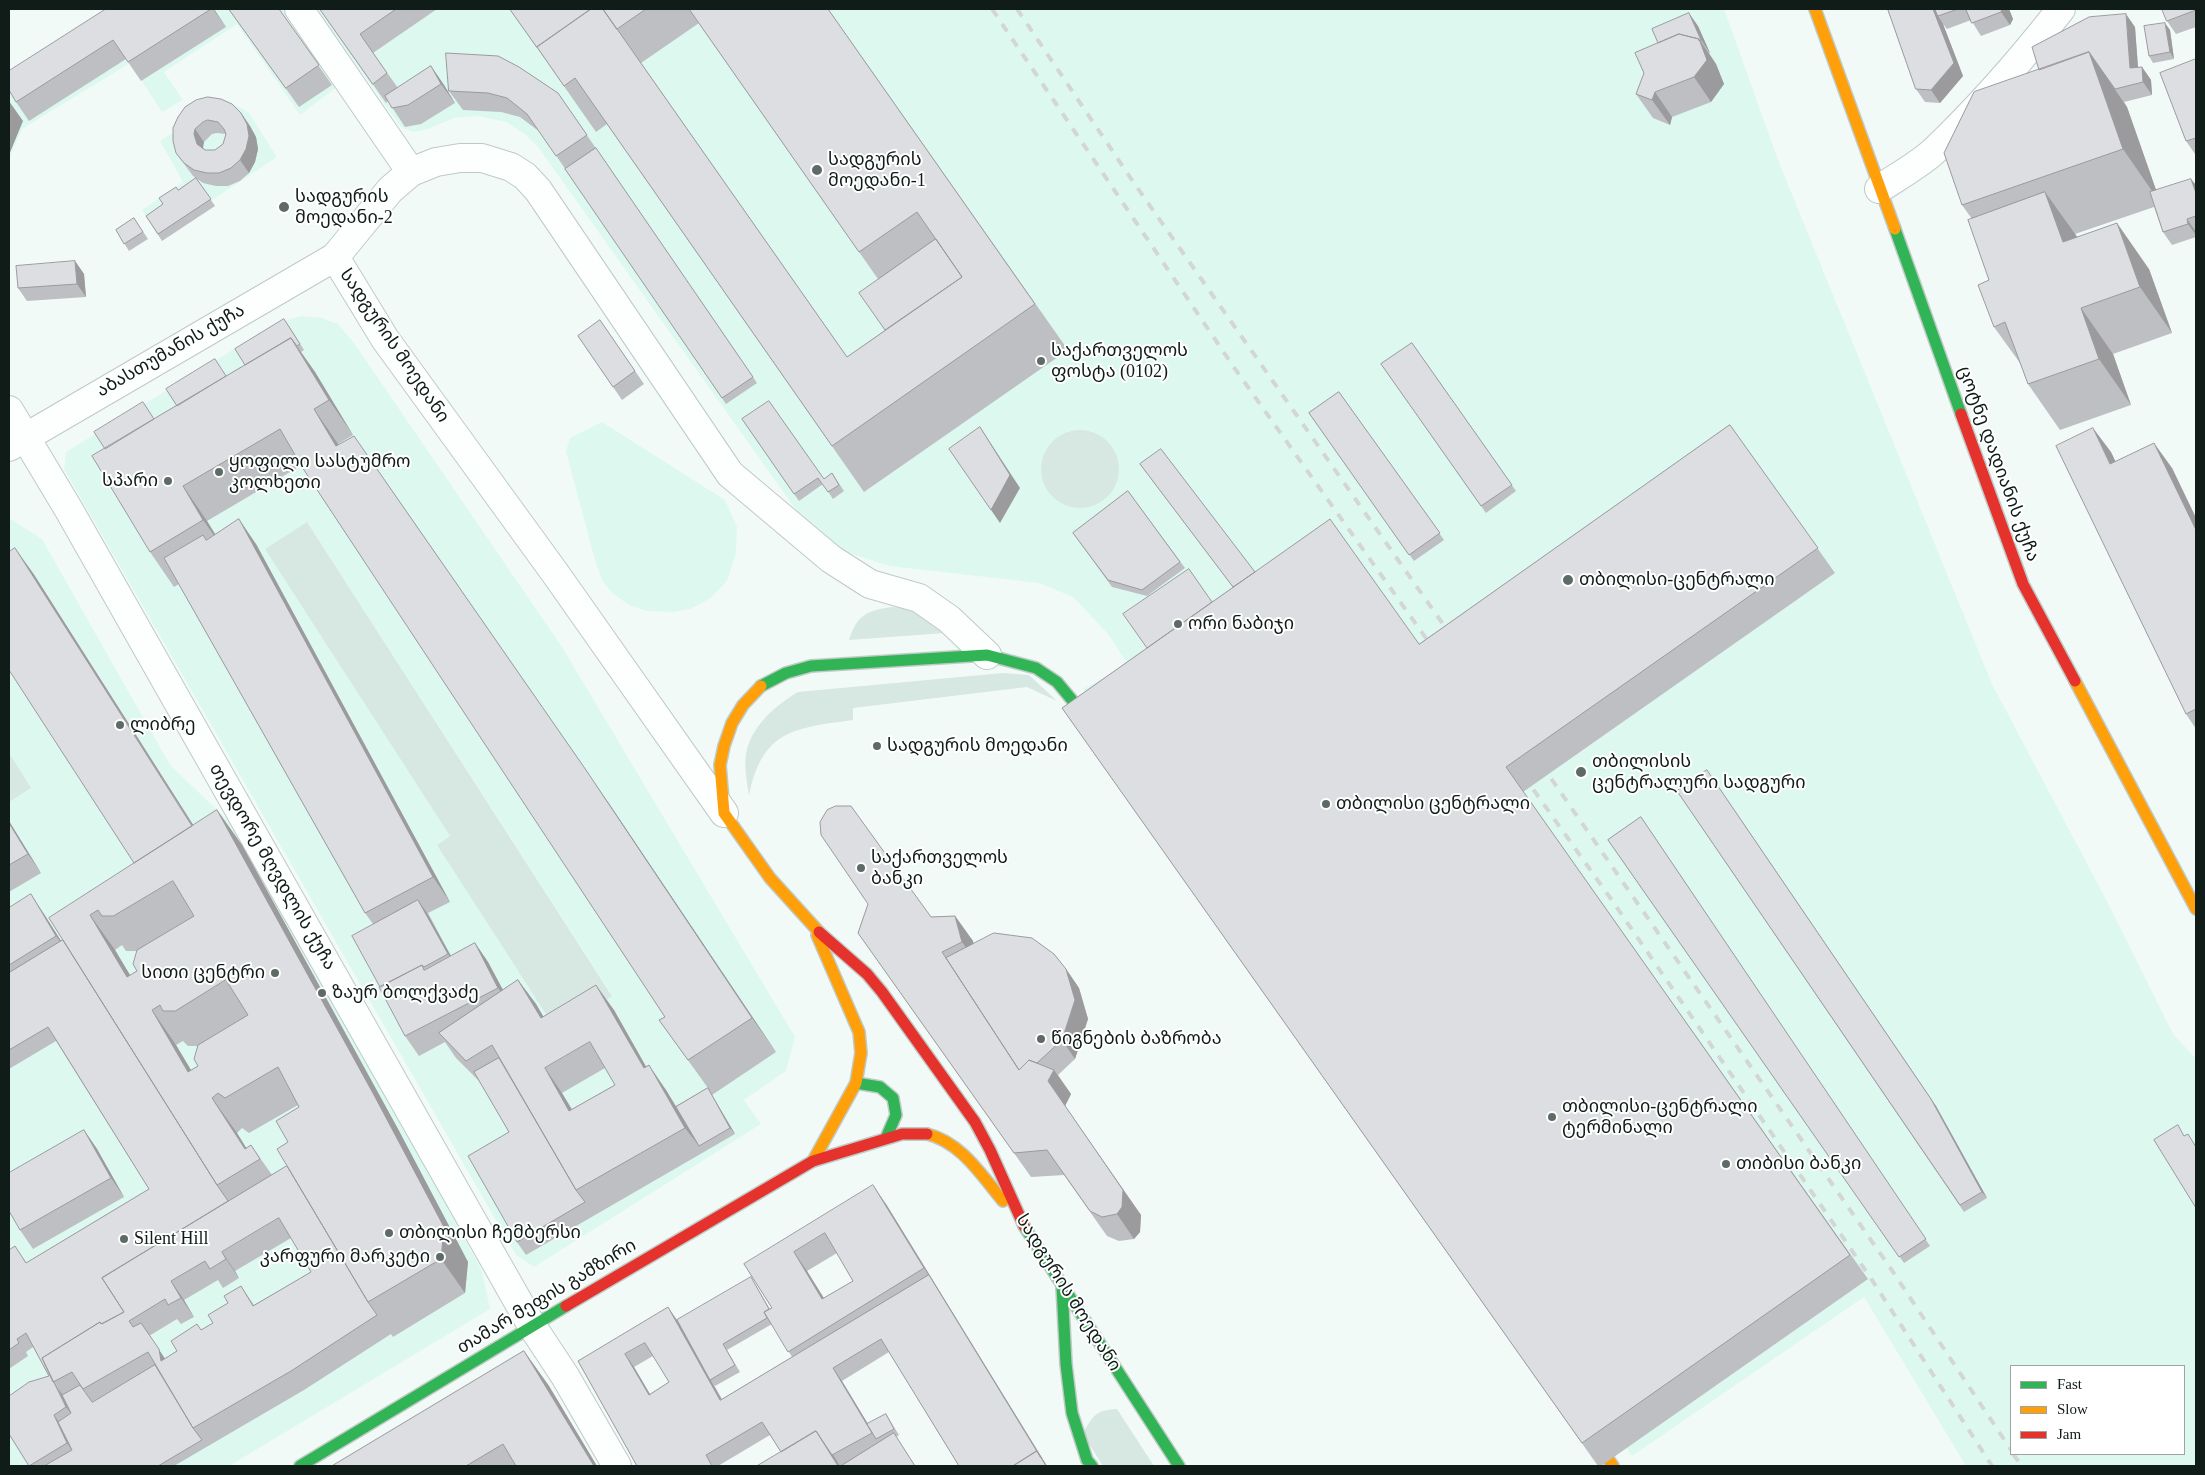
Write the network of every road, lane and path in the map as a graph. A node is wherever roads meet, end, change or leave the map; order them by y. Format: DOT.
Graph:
graph roads {
  1 [pos="299,9"];
  2 [pos="1815,9"];
  3 [pos="2060,9"];
  4 [pos="410,172"];
  5 [pos="1879,188"];
  6 [pos="335,258"];
  7 [pos="9,410"];
  8 [pos="17,441"];
  9 [pos="987,655"];
  10 [pos="1104,739"];
  11 [pos="724,813"];
  12 [pos="2196,909"];
  13 [pos="815,929"];
  14 [pos="856,1083"];
  15 [pos="886,1138"];
  16 [pos="813,1161"];
  17 [pos="1023,1225"];
  18 [pos="1062,1287"];
  19 [pos="532,1326"];
  20 [pos="1581,1420"];
  21 [pos="300,1466"];
  22 [pos="617,1466"];
  23 [pos="1092,1466"];
  24 [pos="1179,1466"];
  25 [pos="1612,1466"];
  1 -- 4 [label="street"];
  2 -- 5 [label="main road, ცოტნე დადიანის ქუჩა"];
  3 -- 5 [label="street"];
  4 -- 6 [label="street, სადგურის მოედანი"];
  4 -- 9 [label="street, სადგურის მოედანი"];
  5 -- 12 [label="main road, ცოტნე დადიანის ქუჩა"];
  6 -- 8 [label="street, აბასთუმანის ქუჩა"];
  6 -- 11 [label="street, სადგურის მოედანი"];
  7 -- 8 [label="street, თევდორე მღვდლის ქუჩა"];
  8 -- 19 [label="street, თევდორე მღვდლის ქუჩა"];
  9 -- 10 [label="main road, სადგურის მოედანი"];
  9 -- 11 [label="main road, სადგურის მოედანი"];
  11 -- 13 [label="main road, სადგურის მოედანი"];
  13 -- 14 [label="main road"];
  13 -- 17 [label="main road, სადგურის მოედანი"];
  14 -- 15 [label="main road"];
  14 -- 16 [label="main road"];
  15 -- 16 [label="main road, თამარ მეფის გამზირი"];
  15 -- 17 [label="main road, თამარ მეფის გამზირი"];
  16 -- 19 [label="main road, თამარ მეფის გამზირი"];
  17 -- 18 [label="main road, სადგურის მოედანი"];
  18 -- 23 [label="main road"];
  18 -- 24 [label="main road, სადგურის მოედანი"];
  19 -- 21 [label="main road, თამარ მეფის გამზირი"];
  19 -- 22 [label="street, თევდორე მღვდლის ქუჩა"];
  20 -- 25 [label="main road"];
}
